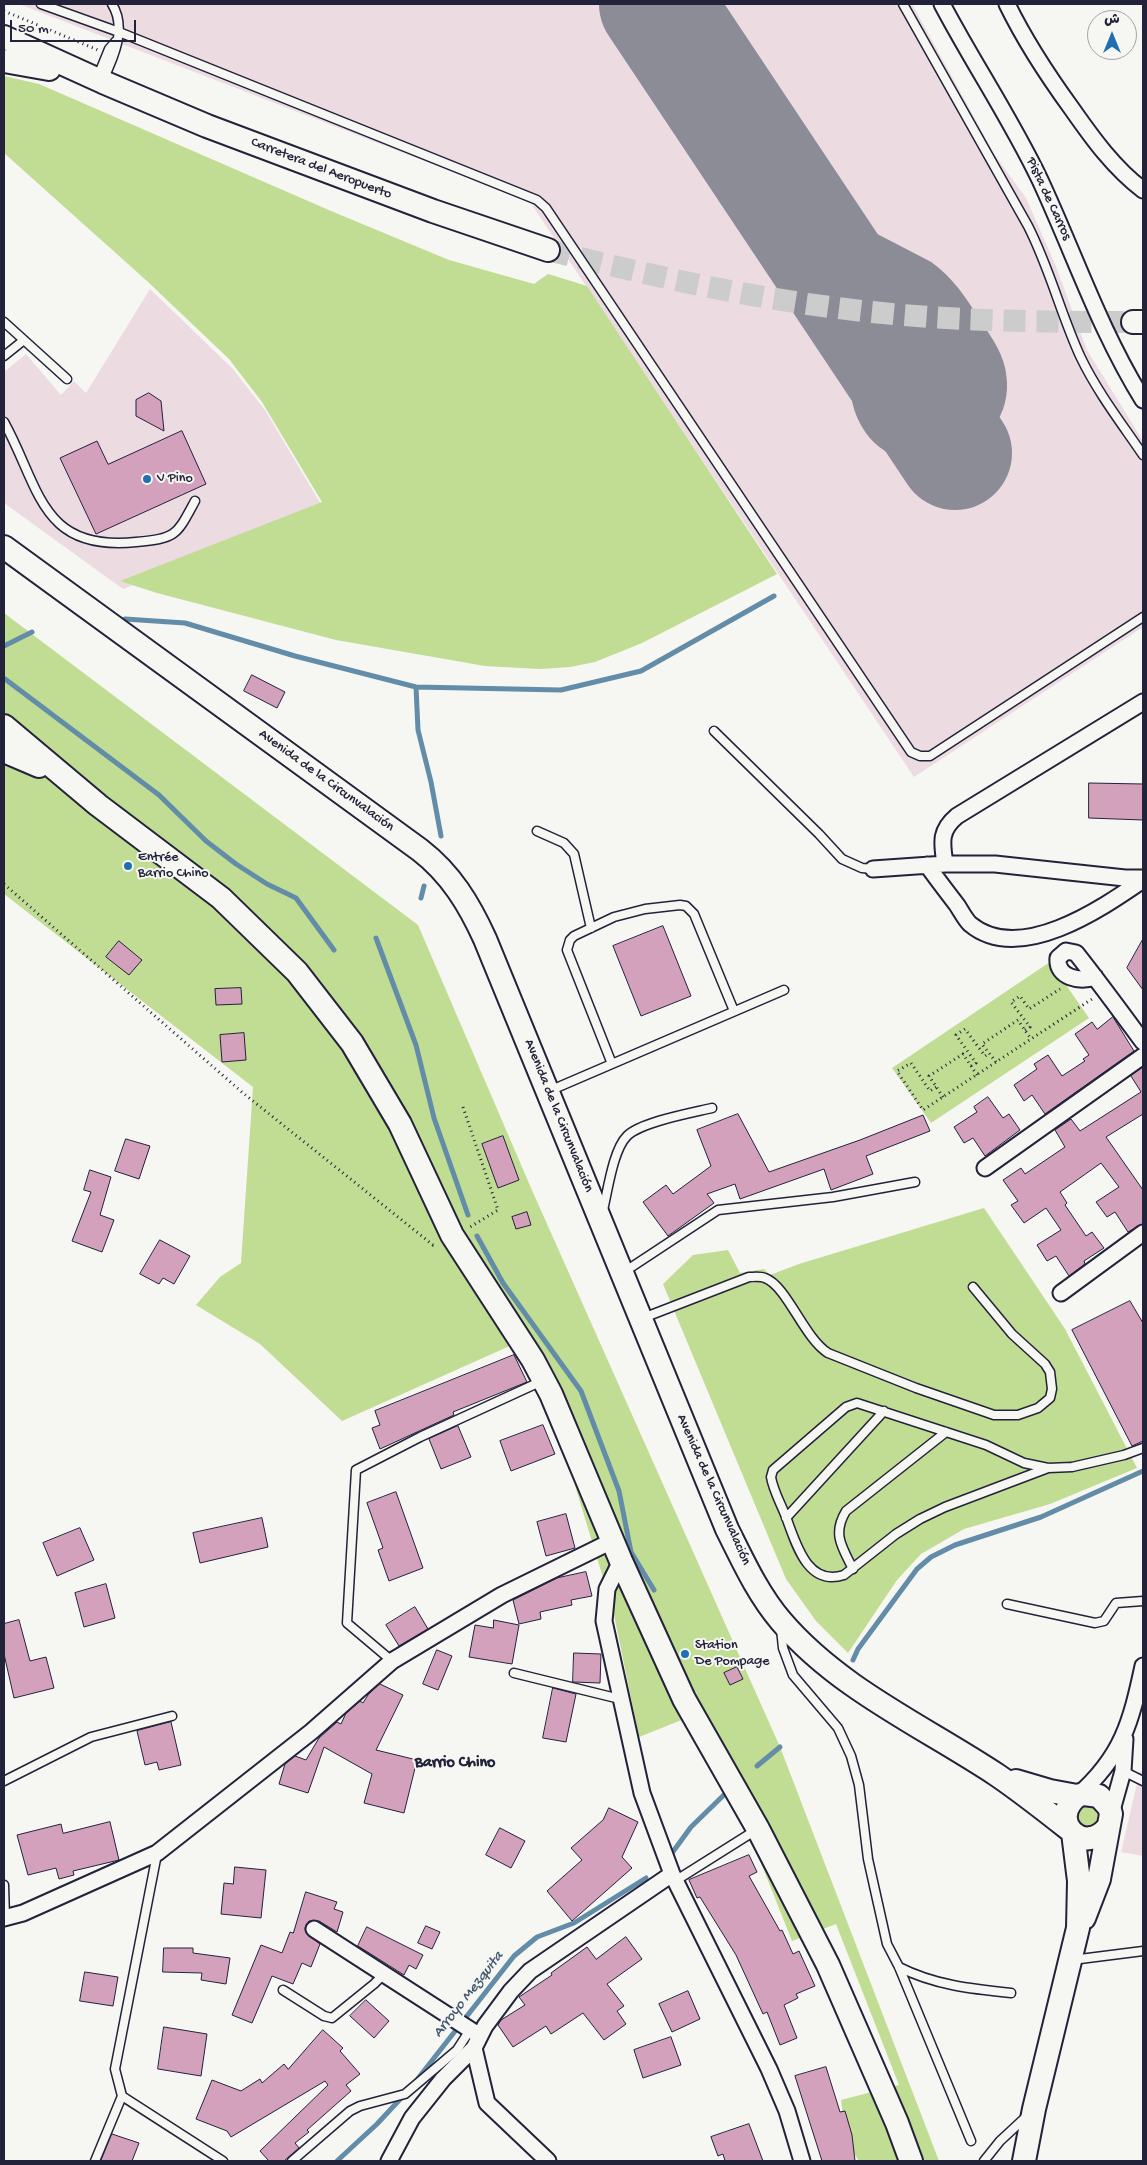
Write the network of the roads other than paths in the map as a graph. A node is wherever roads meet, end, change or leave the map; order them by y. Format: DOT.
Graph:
graph roads {
  1 [pos="41,4"];
  2 [pos="112,4"];
  3 [pos="903,4"];
  4 [pos="942,4"];
  5 [pos="1007,4"];
  6 [pos="4,37"];
  7 [pos="117,37"];
  8 [pos="4,61"];
  9 [pos="100,81"];
  10 [pos="1143,190"];
  11 [pos="548,250"];
  12 [pos="4,322"];
  13 [pos="24,340"];
  14 [pos="4,356"];
  15 [pos="67,379"];
  16 [pos="1143,400"];
  17 [pos="4,422"];
  18 [pos="1143,455"];
  19 [pos="195,501"];
  20 [pos="4,547"];
  21 [pos="1143,617"];
  22 [pos="1143,702"];
  23 [pos="4,726"];
  24 [pos="714,731"];
  25 [pos="4,750"];
  26 [pos="72,784"];
  27 [pos="537,830"];
  28 [pos="945,864"];
  29 [pos="927,866"];
  30 [pos="873,868"];
  31 [pos="1143,879"];
  32 [pos="591,928"];
  33 [pos="1095,977"];
  34 [pos="784,990"];
  35 [pos="734,1011"];
  36 [pos="1143,1042"];
  37 [pos="1143,1056"];
  38 [pos="612,1064"];
  39 [pos="547,1092"];
  40 [pos="712,1108"];
  41 [pos="985,1168"];
  42 [pos="915,1182"];
  43 [pos="601,1220"];
  44 [pos="1143,1233"];
  45 [pos="623,1273"];
  46 [pos="973,1287"];
  47 [pos="1061,1293"];
  48 [pos="641,1319"];
  49 [pos="543,1380"];
  50 [pos="884,1411"];
  51 [pos="946,1432"];
  52 [pos="1143,1448"];
  53 [pos="1048,1468"];
  54 [pos="786,1518"];
  55 [pos="616,1551"];
  56 [pos="853,1568"];
  57 [pos="1143,1601"];
  58 [pos="1006,1604"];
  59 [pos="780,1620"];
  60 [pos="392,1661"];
  61 [pos="1143,1666"];
  62 [pos="514,1673"];
  63 [pos="620,1699"];
  64 [pos="172,1716"];
  65 [pos="1126,1733"];
  66 [pos="1123,1771"];
  67 [pos="996,1774"];
  68 [pos="4,1781"];
  69 [pos="1143,1781"];
  70 [pos="1077,1796"];
  71 [pos="1109,1820"];
  72 [pos="758,1829"];
  73 [pos="1071,1832"];
  74 [pos="157,1854"];
  75 [pos="673,1878"];
  76 [pos="4,1885"];
  77 [pos="4,1918"];
  78 [pos="1078,1928"];
  79 [pos="314,1929"];
  80 [pos="1143,1952"];
  81 [pos="1070,1960"];
  82 [pos="899,1967"];
  83 [pos="384,1974"];
  84 [pos="283,1990"];
  85 [pos="1011,1993"];
  86 [pos="474,2038"];
  87 [pos="122,2096"];
  88 [pos="1034,2109"];
  89 [pos="972,2142"];
  90 [pos="95,2161"];
  91 [pos="223,2161"];
  92 [pos="292,2161"];
  93 [pos="389,2161"];
  94 [pos="548,2161"];
  95 [pos="802,2161"];
  96 [pos="911,2161"];
  97 [pos="984,2161"];
  98 [pos="1024,2161"];
  1 -- 7 [label="lane"];
  2 -- 7 [label="lane"];
  3 -- 18 [label="lane"];
  4 -- 16 [label="street, Pista de Carros"];
  5 -- 10 [label="street"];
  6 -- 9 [label="main road, Carretera del Aeropuerto"];
  7 -- 9 [label="lane"];
  7 -- 9 [label="lane"];
  7 -- 21 [label="lane"];
  8 -- 9 [label="main road, Carretera del Aeropuerto"];
  9 -- 11 [label="main road, Carretera del Aeropuerto"];
  12 -- 13 [label="lane"];
  13 -- 14 [label="lane"];
  13 -- 15 [label="lane"];
  17 -- 19 [label="lane"];
  20 -- 39 [label="main road, Avenida de la Circunvalación"];
  22 -- 28 [label="street"];
  23 -- 26 [label="main road"];
  24 -- 30 [label="lane"];
  25 -- 26 [label="main road"];
  26 -- 49 [label="main road"];
  27 -- 32 [label="lane"];
  28 -- 29 [label="street"];
  28 -- 31 [label="street"];
  29 -- 30 [label="street"];
  29 -- 31 [label="street"];
  32 -- 35 [label="lane"];
  32 -- 38 [label="lane"];
  33 -- 33 [label="street"];
  33 -- 36 [label="street"];
  34 -- 35 [label="lane"];
  35 -- 38 [label="lane"];
  37 -- 41 [label="street"];
  38 -- 39 [label="lane"];
  39 -- 43 [label="main road, Avenida de la Circunvalación"];
  40 -- 43 [label="lane"];
  42 -- 45 [label="lane"];
  43 -- 45 [label="main road, Avenida de la Circunvalación"];
  44 -- 47 [label="street"];
  45 -- 48 [label="main road, Avenida de la Circunvalación"];
  46 -- 48 [label="lane"];
  48 -- 59 [label="main road, Avenida de la Circunvalación"];
  49 -- 55 [label="main road"];
  49 -- 60 [label="lane"];
  50 -- 51 [label="lane"];
  50 -- 54 [label="lane"];
  50 -- 54 [label="lane"];
  51 -- 53 [label="lane"];
  51 -- 56 [label="lane"];
  52 -- 53 [label="lane"];
  53 -- 56 [label="lane"];
  54 -- 56 [label="lane"];
  55 -- 60 [label="street"];
  55 -- 63 [label="street"];
  55 -- 72 [label="main road"];
  57 -- 58 [label="lane"];
  59 -- 67 [label="main road, Avenida de la Circunvalación"];
  59 -- 82 [label="lane"];
  60 -- 74 [label="street"];
  61 -- 65 [label="street"];
  62 -- 63 [label="lane"];
  63 -- 75 [label="street"];
  64 -- 68 [label="lane"];
  65 -- 66 [label="street"];
  65 -- 70 [label="street"];
  66 -- 69 [label="lane"];
  66 -- 71 [label="street"];
  67 -- 70 [label="main road"];
  67 -- 73 [label="main road"];
  70 -- 71 [label="main road"];
  70 -- 73 [label="main road"];
  71 -- 73 [label="main road"];
  71 -- 78 [label="main road"];
  72 -- 75 [label="lane"];
  72 -- 96 [label="main road"];
  73 -- 78 [label="main road"];
  74 -- 77 [label="street"];
  74 -- 87 [label="lane"];
  75 -- 86 [label="street"];
  75 -- 95 [label="street"];
  76 -- 77 [label="lane"];
  78 -- 81 [label="main road"];
  79 -- 83 [label="street"];
  80 -- 81 [label="lane"];
  81 -- 88 [label="main road"];
  82 -- 85 [label="lane"];
  82 -- 89 [label="lane"];
  83 -- 84 [label="lane"];
  83 -- 86 [label="street"];
  86 -- 92 [label="lane"];
  86 -- 93 [label="street"];
  86 -- 94 [label="street"];
  87 -- 90 [label="lane"];
  87 -- 91 [label="lane"];
  88 -- 97 [label="lane"];
  88 -- 98 [label="main road"];
}
